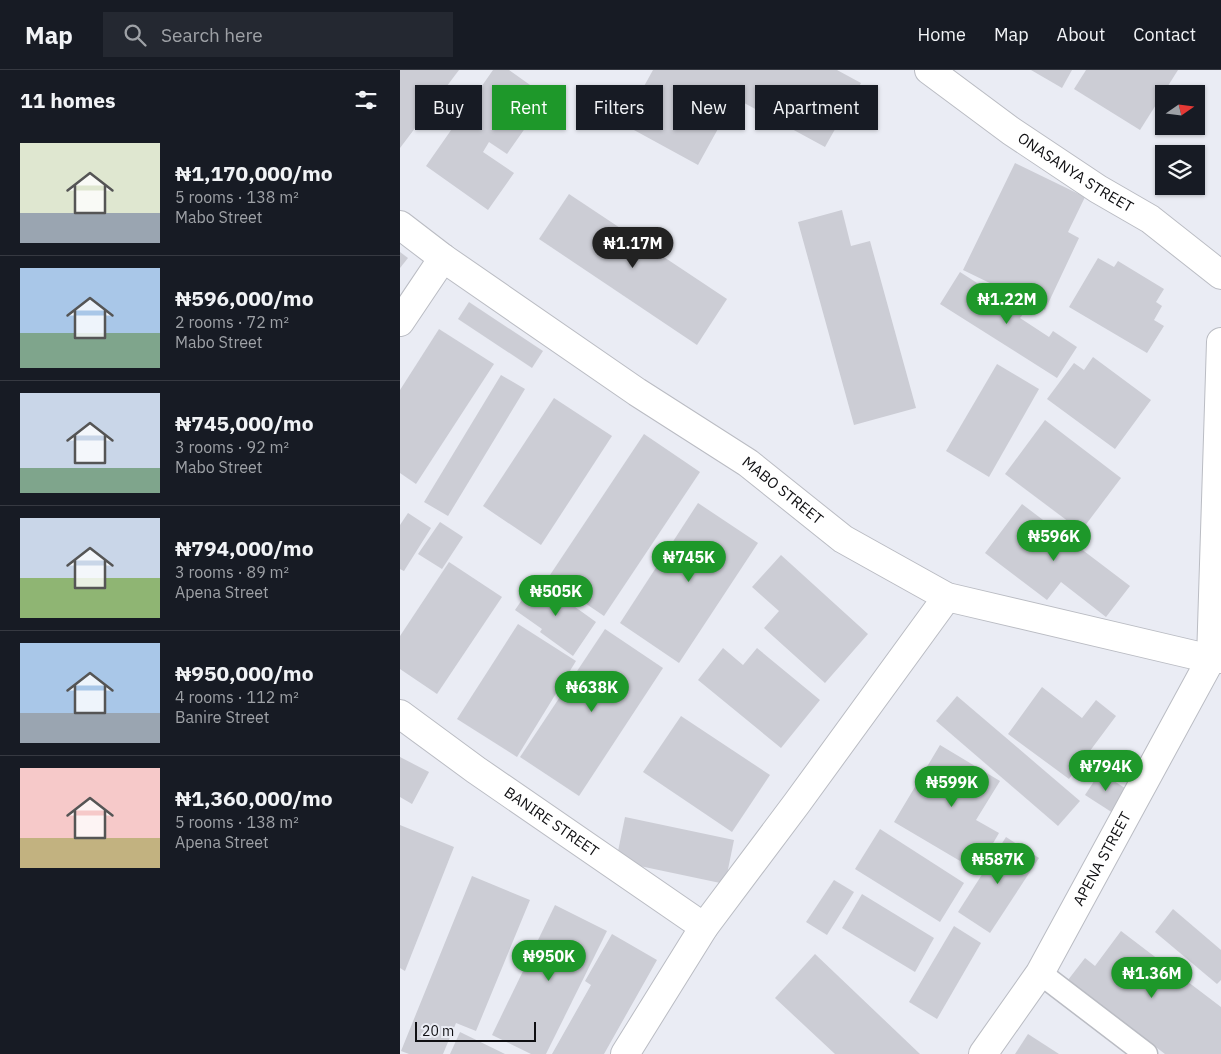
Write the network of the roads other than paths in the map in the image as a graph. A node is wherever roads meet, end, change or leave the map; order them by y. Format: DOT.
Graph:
graph roads {
  1 [pos="929,70"];
  2 [pos="400,225"];
  3 [pos="443,258"];
  4 [pos="1221,275"];
  5 [pos="400,322"];
  6 [pos="1221,342"];
  7 [pos="947,597"];
  8 [pos="1216,659"];
  9 [pos="400,714"];
  10 [pos="704,927"];
  11 [pos="1040,973"];
  12 [pos="625,1054"];
  13 [pos="983,1054"];
  14 [pos="1146,1054"];
  1 -- 4 [label="street, ONASANYA STREET"];
  2 -- 3 [label="street, MABO STREET"];
  3 -- 5 [label="street"];
  3 -- 7 [label="street, MABO STREET"];
  6 -- 8 [label="street"];
  7 -- 8 [label="street, MABO STREET"];
  7 -- 10 [label="street"];
  8 -- 11 [label="street, APENA STREET"];
  9 -- 10 [label="street, BANIRE STREET"];
  10 -- 12 [label="street"];
  11 -- 13 [label="street, APENA STREET"];
  11 -- 14 [label="lane"];
}
